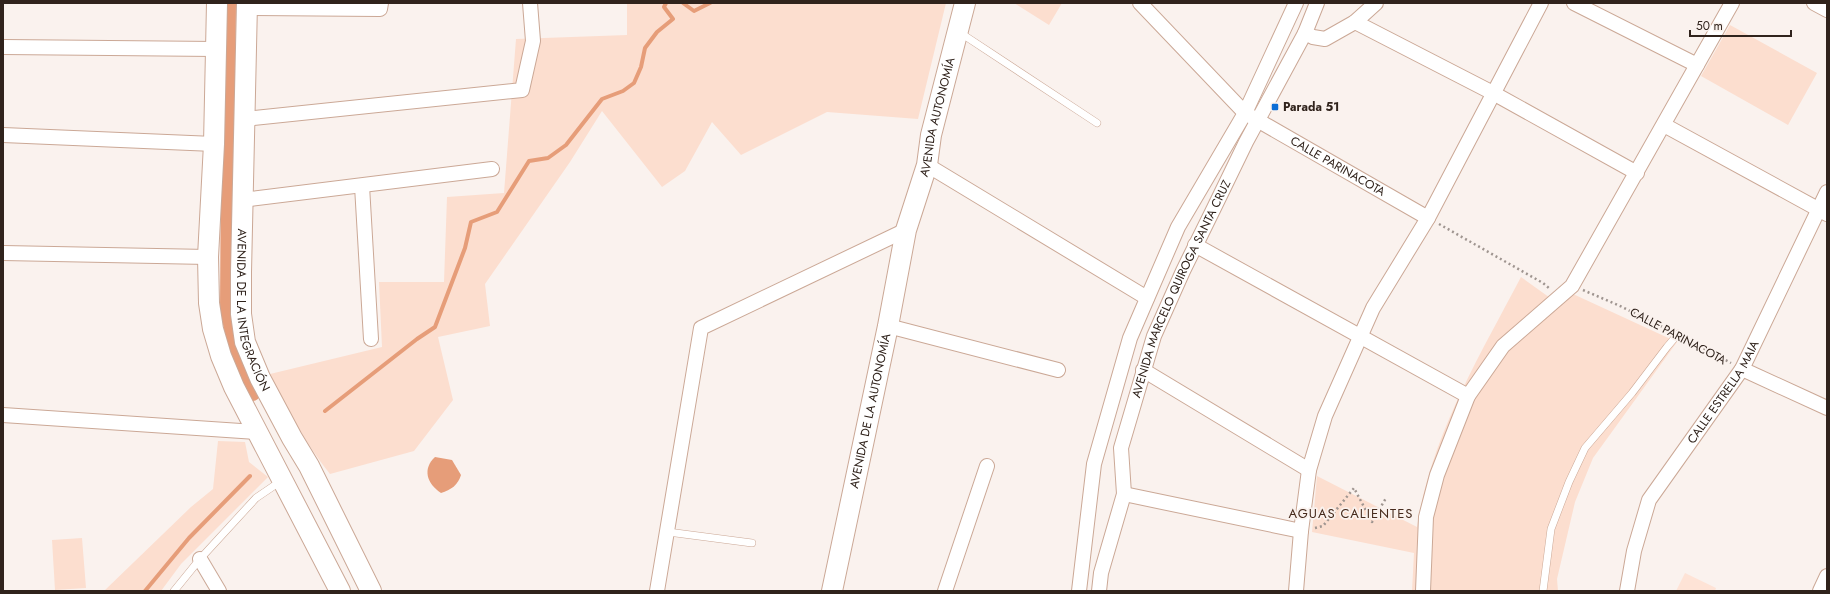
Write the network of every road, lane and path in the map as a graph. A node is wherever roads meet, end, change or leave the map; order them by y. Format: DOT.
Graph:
graph roads {
  1 [pos="217,3"];
  2 [pos="381,3"];
  3 [pos="530,3"];
  4 [pos="964,3"];
  5 [pos="1140,3"];
  6 [pos="1296,3"];
  7 [pos="1318,3"];
  8 [pos="1376,3"];
  9 [pos="1541,3"];
  10 [pos="1574,3"];
  11 [pos="1732,3"];
  12 [pos="1814,3"];
  13 [pos="247,6"];
  14 [pos="1827,10"];
  15 [pos="1355,22"];
  16 [pos="957,31"];
  17 [pos="1305,33"];
  18 [pos="3,47"];
  19 [pos="216,50"];
  20 [pos="1697,65"];
  21 [pos="1493,93"];
  22 [pos="1244,113"];
  23 [pos="244,119"];
  24 [pos="1258,120"];
  25 [pos="1097,123"];
  26 [pos="1664,125"];
  27 [pos="3,135"];
  28 [pos="214,144"];
  29 [pos="927,165"];
  30 [pos="492,169"];
  31 [pos="1637,173"];
  32 [pos="362,186"];
  33 [pos="1827,192"];
  34 [pos="242,200"];
  35 [pos="1822,212"];
  36 [pos="1428,218"];
  37 [pos="906,230"];
  38 [pos="1196,245"];
  39 [pos="3,253"];
  40 [pos="208,257"];
  41 [pos="1572,286"];
  42 [pos="1147,298"];
  43 [pos="1560,298"];
  44 [pos="888,326"];
  45 [pos="1678,334"];
  46 [pos="1361,337"];
  47 [pos="372,339"];
  48 [pos="1742,369"];
  49 [pos="1058,370"];
  50 [pos="1143,370"];
  51 [pos="1468,396"];
  52 [pos="1827,408"];
  53 [pos="3,415"];
  54 [pos="257,432"];
  55 [pos="292,438"];
  56 [pos="270,454"];
  57 [pos="987,466"];
  58 [pos="1310,470"];
  59 [pos="283,479"];
  60 [pos="1124,494"];
  61 [pos="1386,498"];
  62 [pos="1301,531"];
  63 [pos="668,532"];
  64 [pos="752,543"];
  65 [pos="200,559"];
  66 [pos="1827,576"];
  67 [pos="174,591"];
  68 [pos="219,591"];
  69 [pos="340,591"];
  70 [pos="371,591"];
  71 [pos="657,591"];
  72 [pos="832,591"];
  73 [pos="945,591"];
  74 [pos="1080,591"];
  75 [pos="1099,591"];
  76 [pos="1296,591"];
  77 [pos="1423,591"];
  78 [pos="1543,591"];
  79 [pos="1627,591"];
  80 [pos="1820,591"];
  1 -- 19 [label="main road"];
  2 -- 13 [label="street"];
  3 -- 23 [label="street"];
  4 -- 16 [label="main road, AVENIDA AUTONOMÍA"];
  5 -- 22 [label="street, CALLE PARINACOTA"];
  6 -- 22 [label="street, AVENIDA MARCELO QUIROGA SANTA CRUZ"];
  7 -- 17 [label="street, AVENIDA MARCELO QUIROGA SANTA CRUZ"];
  8 -- 15 [label="street"];
  9 -- 21 [label="street"];
  10 -- 20 [label="street"];
  11 -- 20 [label="street"];
  12 -- 14 [label="street"];
  13 -- 23 [label="main road, AVENIDA DE LA INTEGRACIÓN"];
  15 -- 17 [label="street"];
  15 -- 21 [label="street"];
  16 -- 25 [label="lane"];
  16 -- 29 [label="main road, AVENIDA AUTONOMÍA"];
  17 -- 24 [label="street, AVENIDA MARCELO QUIROGA SANTA CRUZ"];
  18 -- 19 [label="street"];
  19 -- 28 [label="main road"];
  20 -- 26 [label="street"];
  21 -- 31 [label="street"];
  21 -- 36 [label="street"];
  22 -- 24 [label="street, CALLE PARINACOTA"];
  22 -- 42 [label="street, AVENIDA MARCELO QUIROGA SANTA CRUZ"];
  23 -- 34 [label="main road, AVENIDA DE LA INTEGRACIÓN"];
  24 -- 36 [label="street, CALLE PARINACOTA"];
  24 -- 38 [label="street, AVENIDA MARCELO QUIROGA SANTA CRUZ"];
  26 -- 31 [label="street"];
  26 -- 35 [label="street"];
  27 -- 28 [label="street"];
  28 -- 40 [label="main road"];
  29 -- 37 [label="main road, AVENIDA AUTONOMÍA"];
  29 -- 42 [label="street"];
  30 -- 32 [label="street"];
  31 -- 41 [label="street"];
  32 -- 34 [label="street"];
  32 -- 47 [label="street"];
  33 -- 35 [label="street, CALLE ESTRELLA MAIA"];
  34 -- 55 [label="main road, AVENIDA DE LA INTEGRACIÓN"];
  35 -- 48 [label="street, CALLE ESTRELLA MAIA"];
  36 -- 43 [label="path"];
  36 -- 46 [label="street"];
  37 -- 44 [label="main road, AVENIDA DE LA AUTONOMÍA"];
  37 -- 63 [label="street"];
  38 -- 46 [label="street"];
  38 -- 50 [label="street, AVENIDA MARCELO QUIROGA SANTA CRUZ"];
  39 -- 40 [label="street"];
  40 -- 54 [label="main road"];
  41 -- 43 [label="street"];
  41 -- 45 [label="path, CALLE PARINACOTA"];
  42 -- 74 [label="street, AVENIDA MARCELO QUIROGA SANTA CRUZ"];
  43 -- 51 [label="street"];
  44 -- 49 [label="street"];
  44 -- 72 [label="main road, AVENIDA DE LA AUTONOMÍA"];
  45 -- 48 [label="path, CALLE PARINACOTA"];
  45 -- 78 [label="lane"];
  46 -- 51 [label="street"];
  46 -- 58 [label="street"];
  48 -- 52 [label="street"];
  48 -- 79 [label="street, CALLE ESTRELLA MAIA"];
  50 -- 58 [label="street"];
  50 -- 60 [label="street, AVENIDA MARCELO QUIROGA SANTA CRUZ"];
  51 -- 77 [label="street"];
  53 -- 54 [label="street"];
  54 -- 56 [label="main road"];
  55 -- 56 [label="main road"];
  55 -- 70 [label="main road, AVENIDA DE LA INTEGRACIÓN"];
  56 -- 59 [label="main road"];
  57 -- 73 [label="street"];
  58 -- 62 [label="street"];
  59 -- 65 [label="lane"];
  59 -- 69 [label="main road"];
  60 -- 62 [label="street"];
  60 -- 75 [label="street, AVENIDA MARCELO QUIROGA SANTA CRUZ"];
  61 -- 62 [label="path"];
  62 -- 76 [label="street"];
  63 -- 64 [label="lane"];
  63 -- 71 [label="street"];
  65 -- 67 [label="lane"];
  65 -- 68 [label="street"];
  66 -- 80 [label="street"];
}
